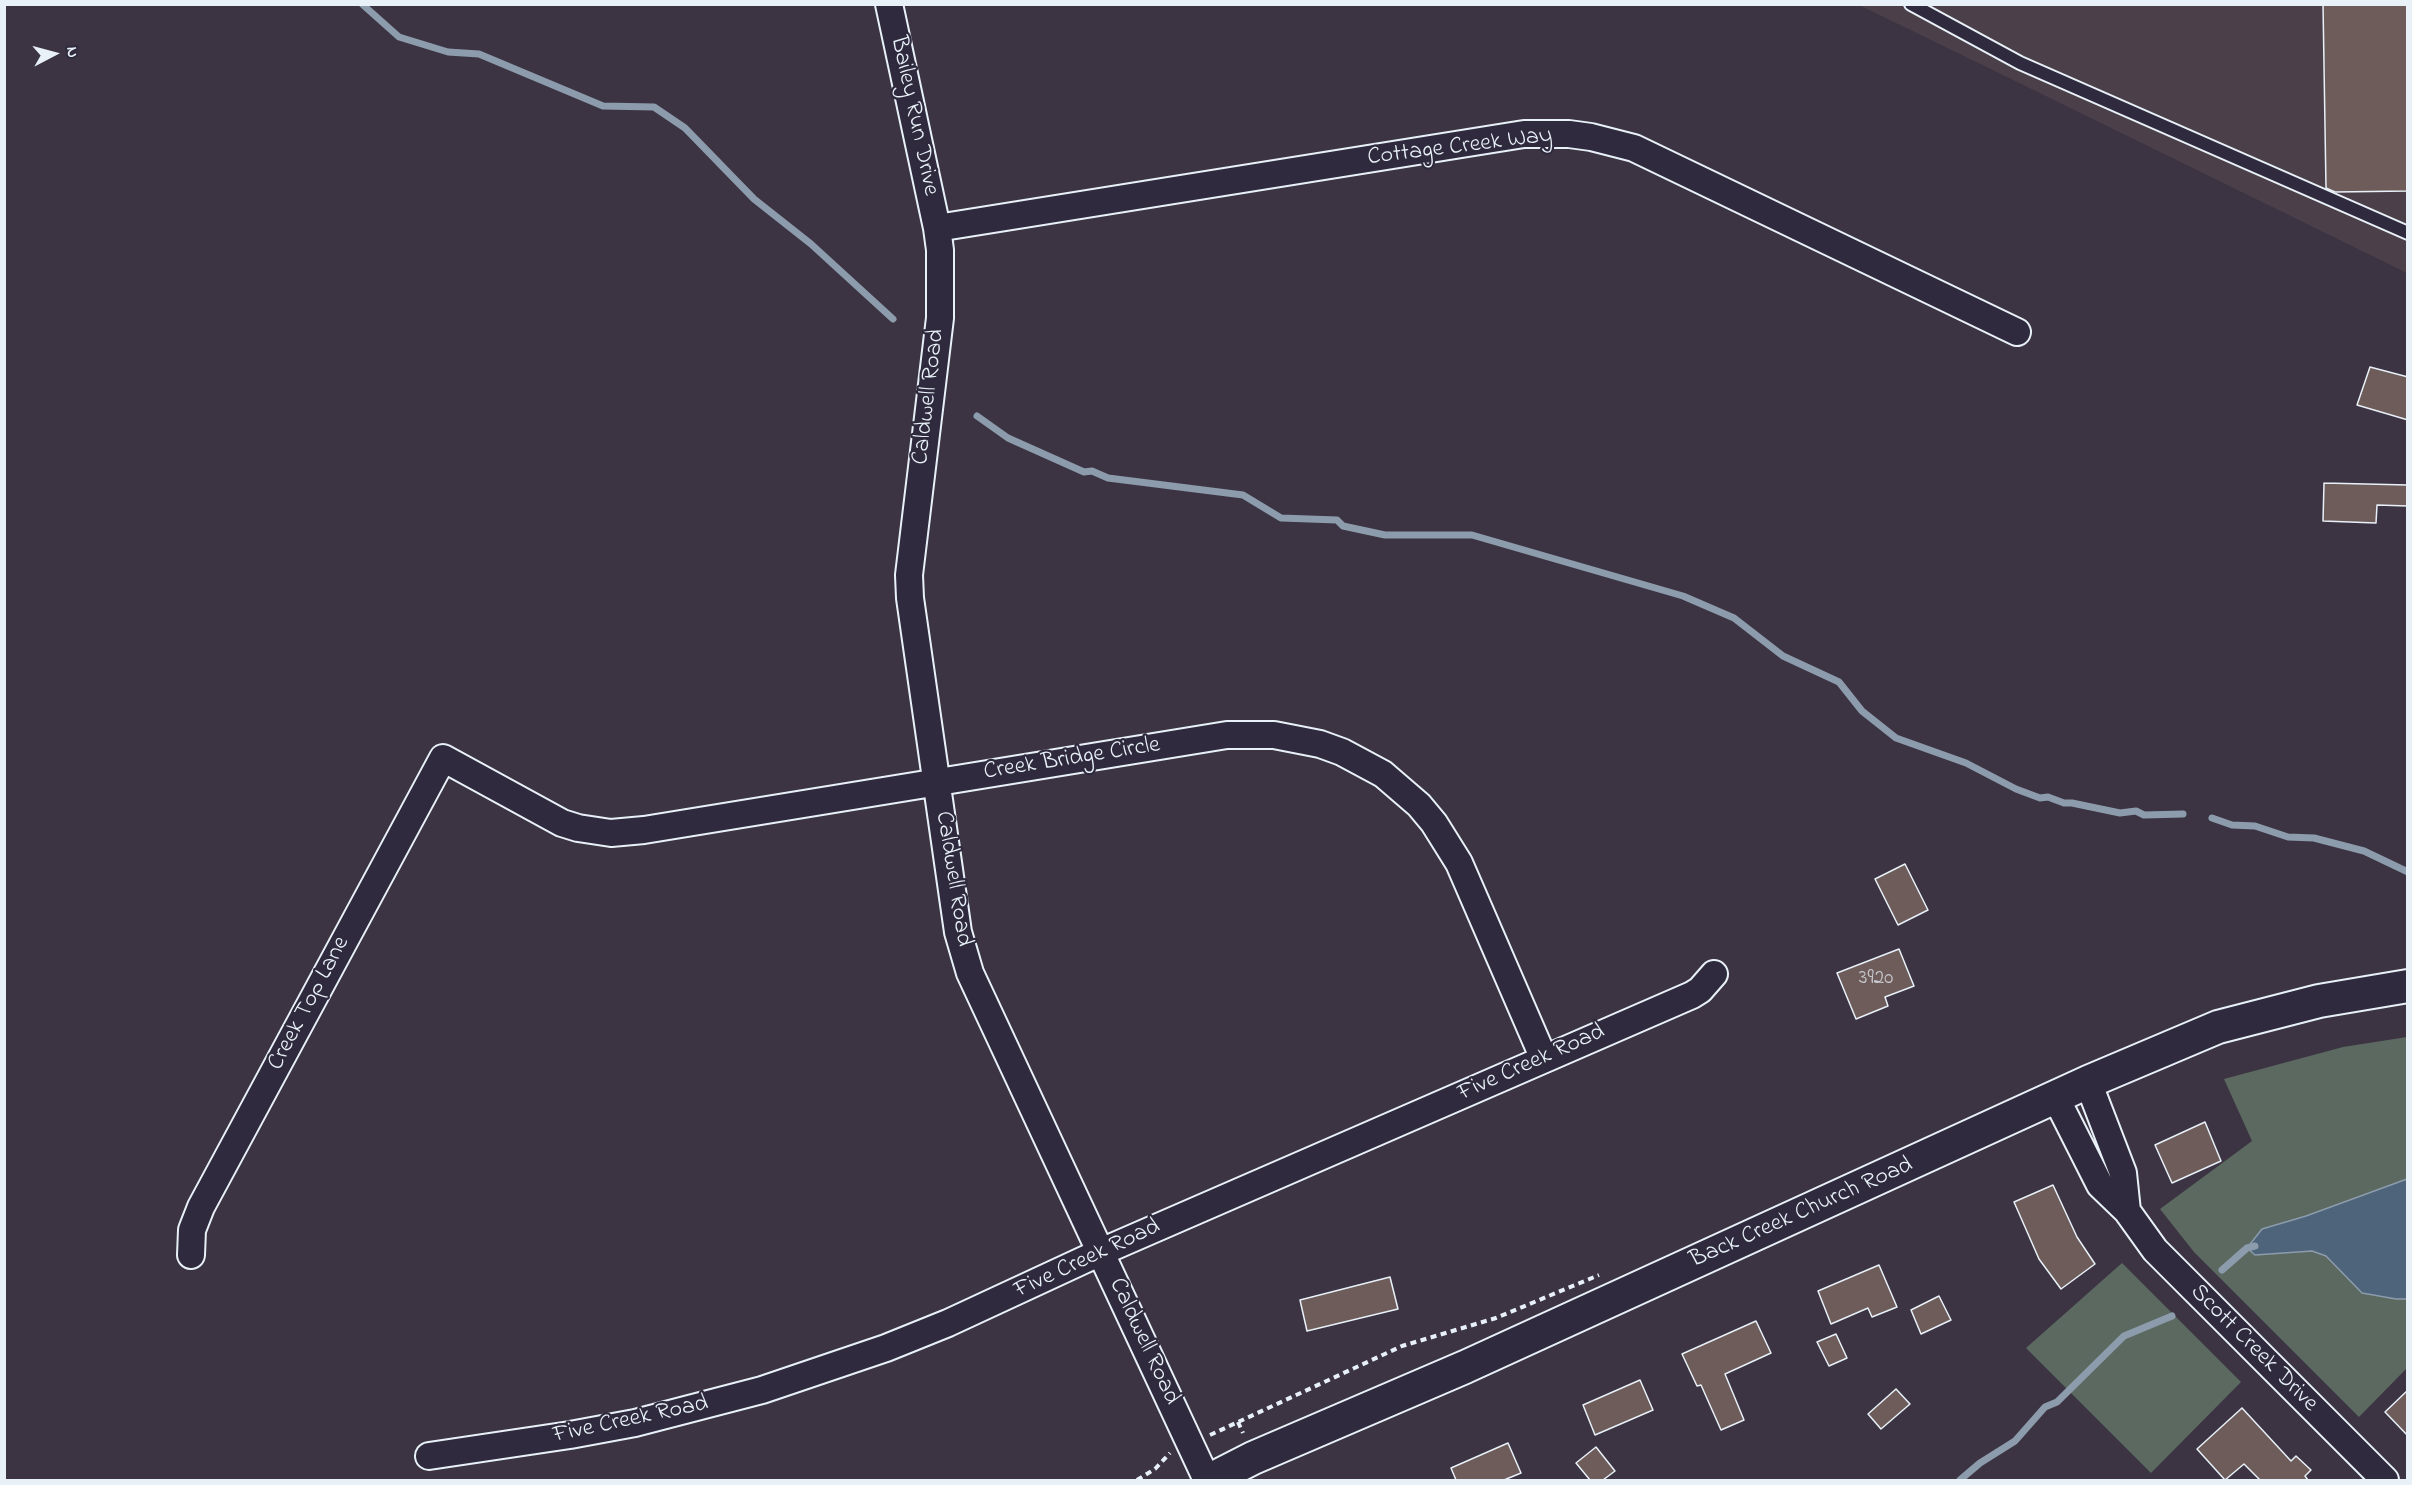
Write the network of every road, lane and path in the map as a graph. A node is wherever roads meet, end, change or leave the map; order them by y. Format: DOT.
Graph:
graph roads {
  1 [pos="889,4"];
  2 [pos="1911,4"];
  3 [pos="937,228"];
  4 [pos="2408,232"];
  5 [pos="2017,332"];
  6 [pos="443,758"];
  7 [pos="936,782"];
  8 [pos="1714,974"];
  9 [pos="2408,986"];
  10 [pos="1544,1059"];
  11 [pos="2088,1082"];
  12 [pos="2056,1098"];
  13 [pos="2127,1211"];
  14 [pos="1101,1252"];
  15 [pos="191,1255"];
  16 [pos="1496,1318"];
  17 [pos="1238,1422"];
  18 [pos="1215,1433"];
  19 [pos="1243,1433"];
  20 [pos="1178,1449"];
  21 [pos="429,1456"];
  22 [pos="1137,1480"];
  23 [pos="1208,1480"];
  24 [pos="2385,1480"];
  1 -- 3 [label="street, Bailey Run Drive"];
  2 -- 4 [label="lane"];
  3 -- 5 [label="street, Cottage Creek Way"];
  3 -- 7 [label="street, Caldwell Road"];
  6 -- 7 [label="street, Creek Bridge Circle"];
  6 -- 15 [label="street, Creek Top Lane"];
  7 -- 10 [label="street, Creek Bridge Circle"];
  7 -- 14 [label="street, Caldwell Road"];
  8 -- 10 [label="street, Five Creek Road"];
  9 -- 11 [label="street, Back Creek Church Road"];
  10 -- 14 [label="street, Five Creek Road"];
  11 -- 12 [label="street, Back Creek Church Road"];
  11 -- 13 [label="street, Scott Creek Drive"];
  12 -- 13 [label="street, Scott Creek Drive"];
  12 -- 23 [label="street, Back Creek Church Road"];
  13 -- 24 [label="street, Scott Creek Drive"];
  14 -- 21 [label="street, Five Creek Road"];
  14 -- 23 [label="street, Caldwell Road"];
  16 -- 17 [label="path"];
  17 -- 18 [label="path"];
  17 -- 19 [label="path"];
  20 -- 22 [label="path"];
}
